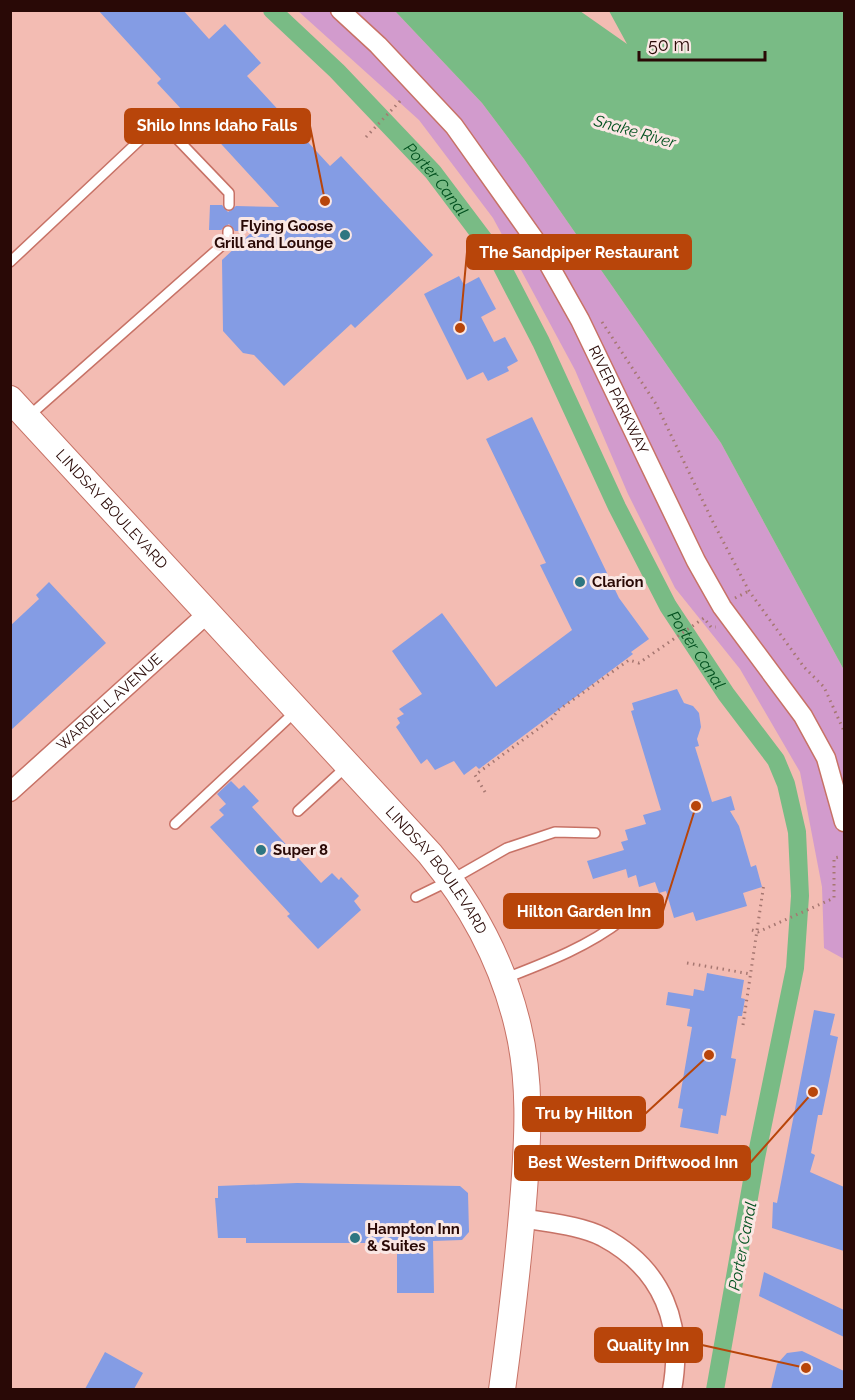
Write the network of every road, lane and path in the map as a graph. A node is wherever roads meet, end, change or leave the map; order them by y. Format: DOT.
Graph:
graph roads {
  1 [pos="340,10"];
  2 [pos="403,98"];
  3 [pos="366,137"];
  4 [pos="229,205"];
  5 [pos="228,231"];
  6 [pos="10,262"];
  7 [pos="10,399"];
  8 [pos="28,418"];
  9 [pos="749,591"];
  10 [pos="731,601"];
  11 [pos="207,613"];
  12 [pos="704,618"];
  13 [pos="298,709"];
  14 [pos="349,764"];
  15 [pos="10,792"];
  16 [pos="485,792"];
  17 [pos="298,811"];
  18 [pos="844,822"];
  19 [pos="175,824"];
  20 [pos="595,833"];
  21 [pos="839,857"];
  22 [pos="452,880"];
  23 [pos="764,883"];
  24 [pos="416,897"];
  25 [pos="622,920"];
  26 [pos="752,930"];
  27 [pos="758,932"];
  28 [pos="687,963"];
  29 [pos="751,974"];
  30 [pos="504,979"];
  31 [pos="743,1025"];
  32 [pos="522,1218"];
  33 [pos="502,1389"];
  34 [pos="672,1389"];
  1 -- 18 [label="street, RIVER PARKWAY"];
  2 -- 3 [label="path"];
  4 -- 6 [label="lane"];
  5 -- 8 [label="lane"];
  7 -- 8 [label="street, LINDSAY BOULEVARD"];
  8 -- 11 [label="street, LINDSAY BOULEVARD"];
  9 -- 10 [label="path"];
  11 -- 13 [label="street, LINDSAY BOULEVARD"];
  11 -- 15 [label="street, WARDELL AVENUE"];
  12 -- 16 [label="path"];
  13 -- 14 [label="street, LINDSAY BOULEVARD"];
  13 -- 19 [label="lane"];
  14 -- 17 [label="lane"];
  14 -- 22 [label="street, LINDSAY BOULEVARD"];
  20 -- 22 [label="lane"];
  21 -- 27 [label="path"];
  22 -- 24 [label="lane"];
  22 -- 30 [label="street, LINDSAY BOULEVARD"];
  23 -- 27 [label="path"];
  25 -- 30 [label="lane"];
  26 -- 27 [label="path"];
  27 -- 29 [label="path"];
  28 -- 29 [label="path"];
  29 -- 31 [label="path"];
  30 -- 32 [label="street, LINDSAY BOULEVARD"];
  32 -- 33 [label="street, LINDSAY BOULEVARD"];
  32 -- 34 [label="street"];
}
